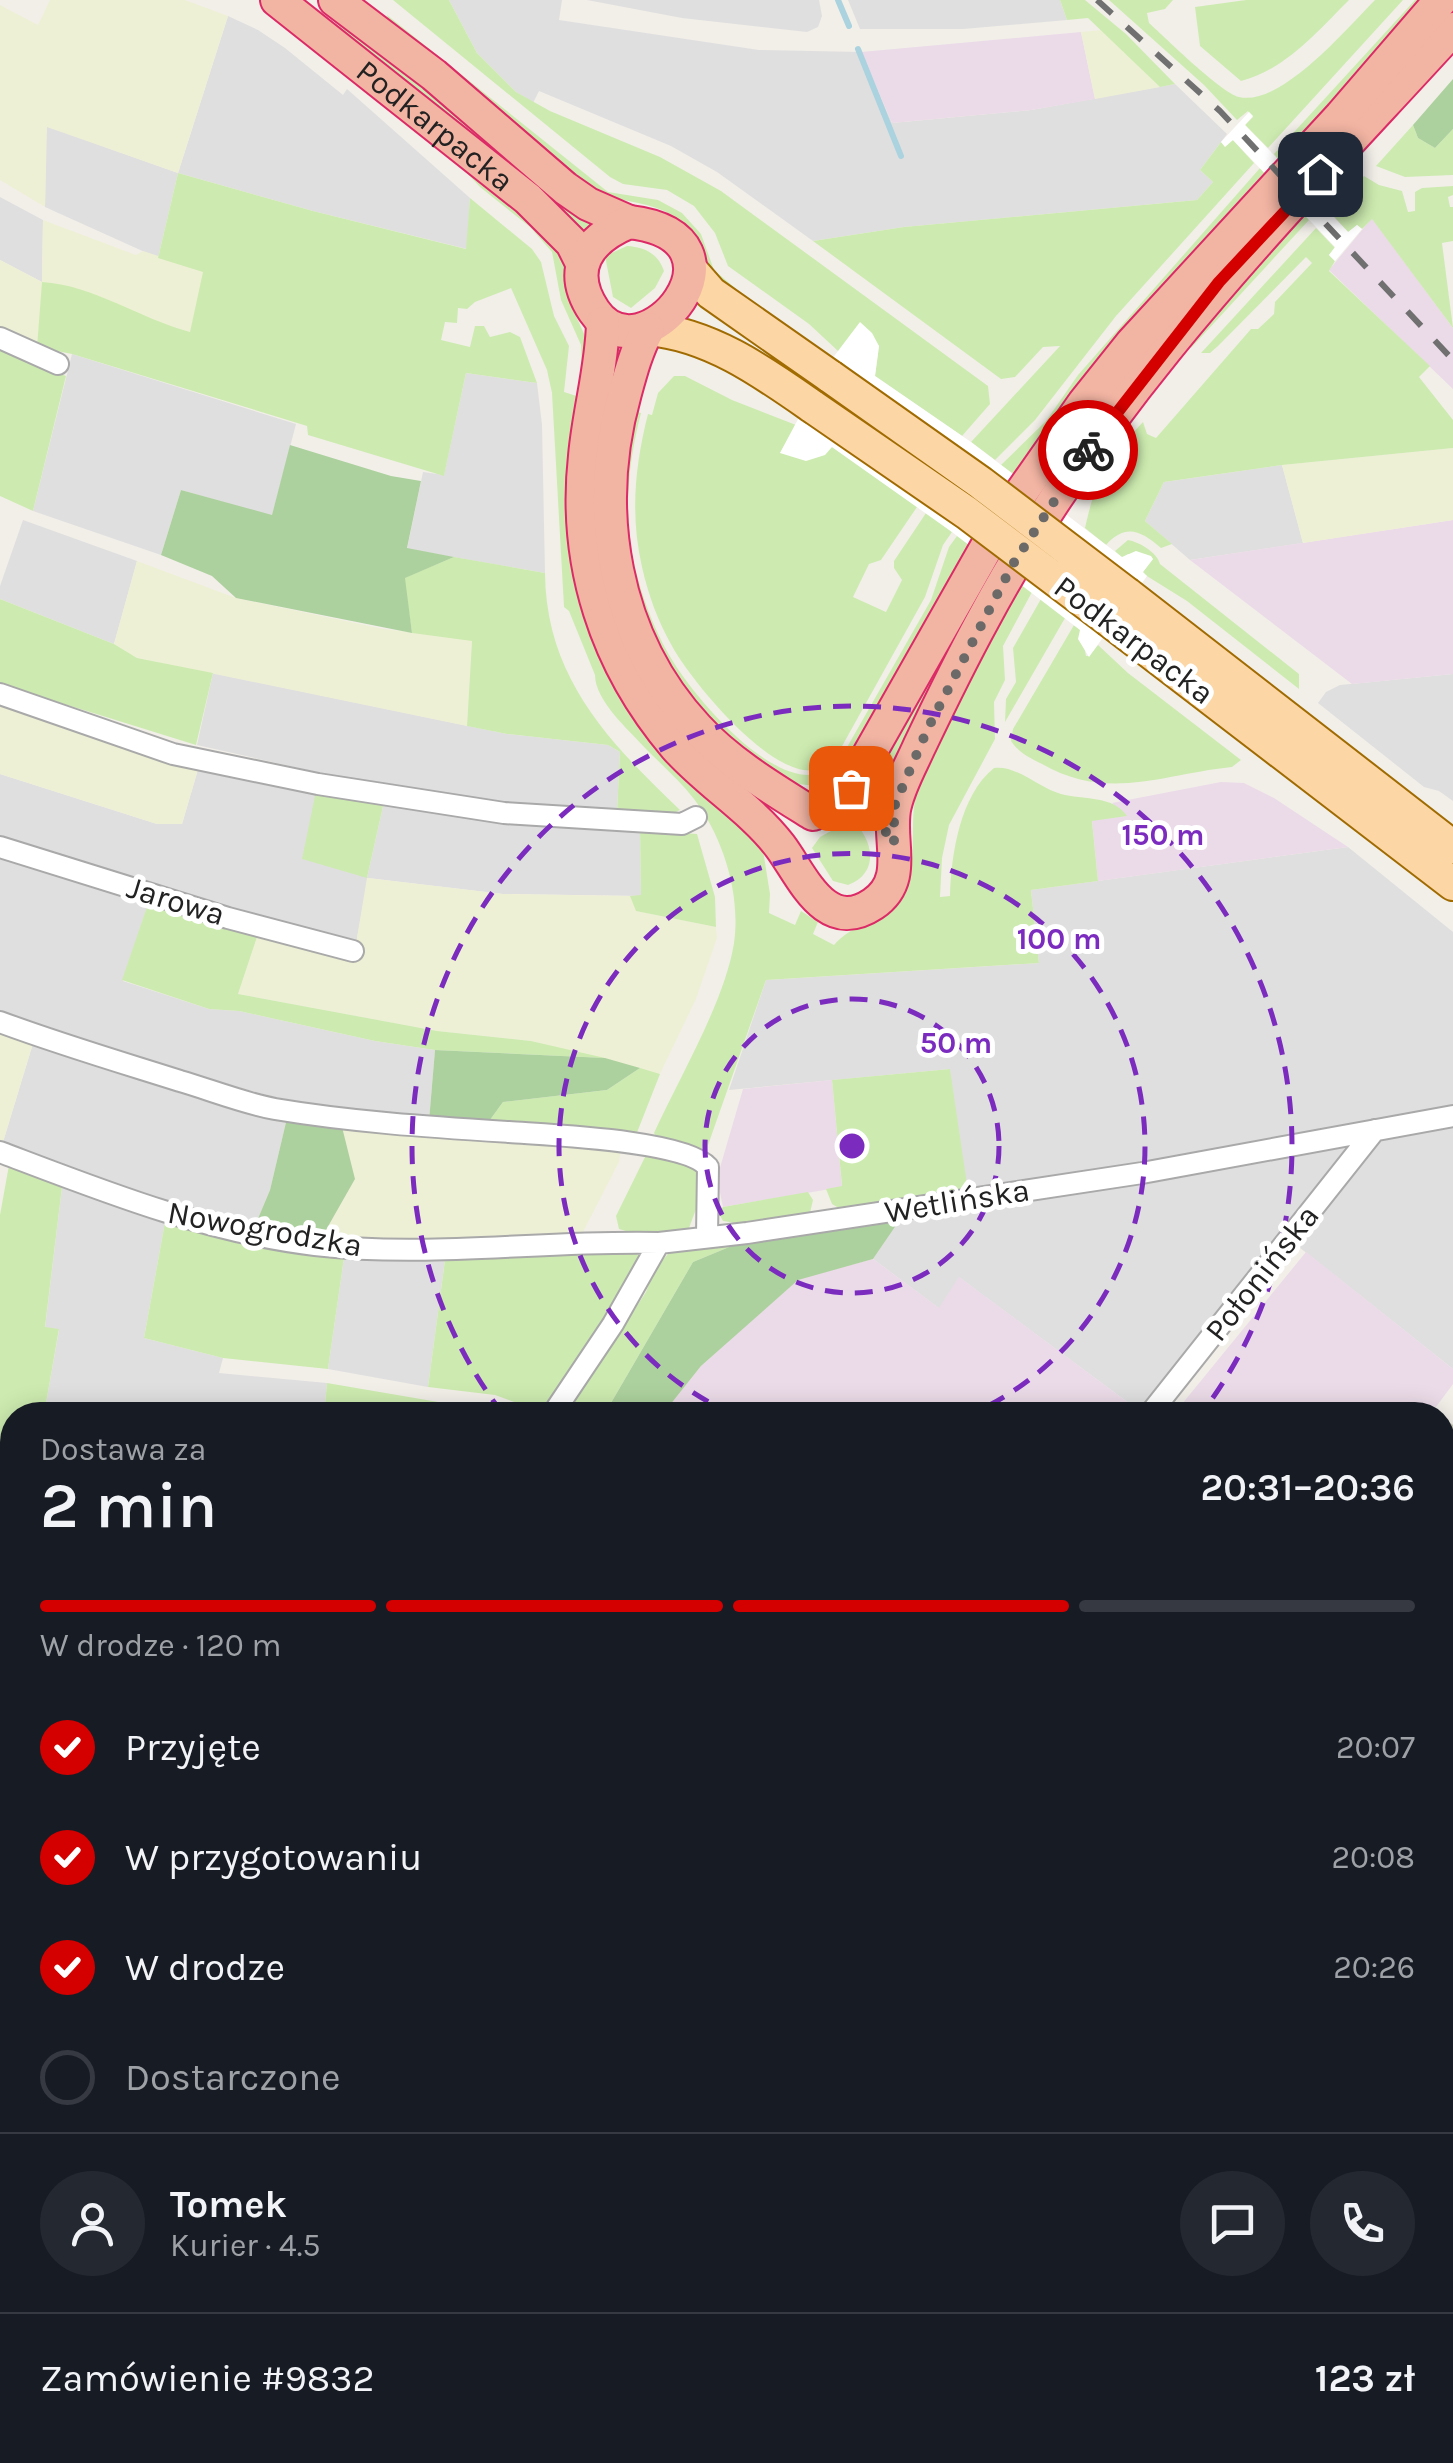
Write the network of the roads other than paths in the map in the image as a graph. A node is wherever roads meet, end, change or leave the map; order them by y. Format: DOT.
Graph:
graph roads {
  1 [pos="278,0"];
  2 [pos="335,0"];
  3 [pos="1440,0"];
  4 [pos="1453,29"];
  5 [pos="629,222"];
  6 [pos="582,263"];
  7 [pos="690,270"];
  8 [pos="602,323"];
  9 [pos="648,329"];
  10 [pos="0,338"];
  11 [pos="58,364"];
  12 [pos="1119,608"];
  13 [pos="0,694"];
  14 [pos="828,808"];
  15 [pos="696,817"];
  16 [pos="894,844"];
  17 [pos="0,847"];
  18 [pos="1453,847"];
  19 [pos="788,857"];
  20 [pos="1453,884"];
  21 [pos="353,951"];
  22 [pos="0,1022"];
  23 [pos="1453,1116"];
  24 [pos="1375,1130"];
  25 [pos="0,1152"];
  26 [pos="706,1236"];
  27 [pos="659,1243"];
  28 [pos="561,1402"];
  29 [pos="1159,1402"];
  1 -- 6 [label="highway, Podkarpacka"];
  2 -- 5 [label="highway, Podkarpacka"];
  3 -- 14 [label="highway"];
  4 -- 16 [label="highway"];
  5 -- 6 [label="highway"];
  5 -- 7 [label="highway"];
  6 -- 8 [label="highway"];
  7 -- 9 [label="highway"];
  7 -- 12 [label="main road, Podkarpacka, bridge"];
  8 -- 9 [label="highway"];
  8 -- 19 [label="highway"];
  9 -- 12 [label="main road, Podkarpacka, bridge"];
  9 -- 14 [label="highway"];
  10 -- 11 [label="street"];
  12 -- 18 [label="main road, Podkarpacka"];
  12 -- 20 [label="main road, Podkarpacka"];
  13 -- 15 [label="street"];
  14 -- 16 [label="highway"];
  14 -- 19 [label="highway"];
  16 -- 19 [label="highway"];
  17 -- 21 [label="street, Jarowa"];
  22 -- 26 [label="street"];
  23 -- 24 [label="street, Wetlińska"];
  24 -- 26 [label="street, Wetlińska"];
  24 -- 29 [label="street, Połonińska"];
  25 -- 27 [label="street, Nowogrodzka"];
  26 -- 27 [label="street, Wetlińska"];
  27 -- 28 [label="street"];
}
